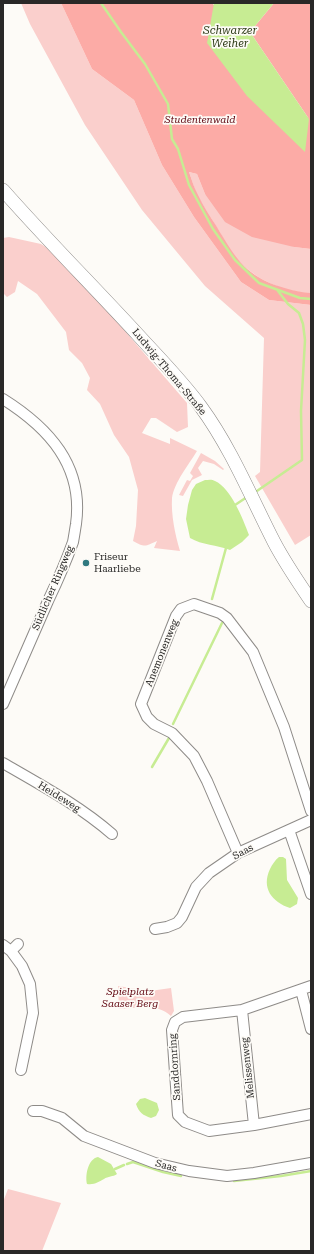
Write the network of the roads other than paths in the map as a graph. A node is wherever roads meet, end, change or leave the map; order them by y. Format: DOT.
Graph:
graph roads {
  1 [pos="3,190"];
  2 [pos="3,398"];
  3 [pos="311,601"];
  4 [pos="3,704"];
  5 [pos="3,763"];
  6 [pos="311,811"];
  7 [pos="311,820"];
  8 [pos="289,830"];
  9 [pos="112,834"];
  10 [pos="238,853"];
  11 [pos="311,894"];
  12 [pos="155,929"];
  13 [pos="10,947"];
  14 [pos="311,986"];
  15 [pos="301,990"];
  16 [pos="242,1010"];
  17 [pos="311,1029"];
  18 [pos="21,1070"];
  19 [pos="33,1111"];
  20 [pos="311,1114"];
  21 [pos="254,1125"];
  22 [pos="311,1162"];
  1 -- 3 [label="street, Ludwig-Thoma-Straße"];
  2 -- 4 [label="street, Südlicher Ringweg"];
  5 -- 9 [label="street, Heideweg"];
  6 -- 10 [label="street, Anemonenweg"];
  7 -- 8 [label="street, Saas"];
  8 -- 10 [label="street, Saas"];
  8 -- 11 [label="street"];
  10 -- 12 [label="street, Saas"];
  13 -- 18 [label="street"];
  14 -- 15 [label="street, Sanddornring"];
  15 -- 16 [label="street, Sanddornring"];
  15 -- 17 [label="street"];
  16 -- 21 [label="street, Melissenweg"];
  16 -- 21 [label="street, Sanddornring"];
  19 -- 22 [label="street, Saas"];
  20 -- 21 [label="street, Sanddornring"];
}
